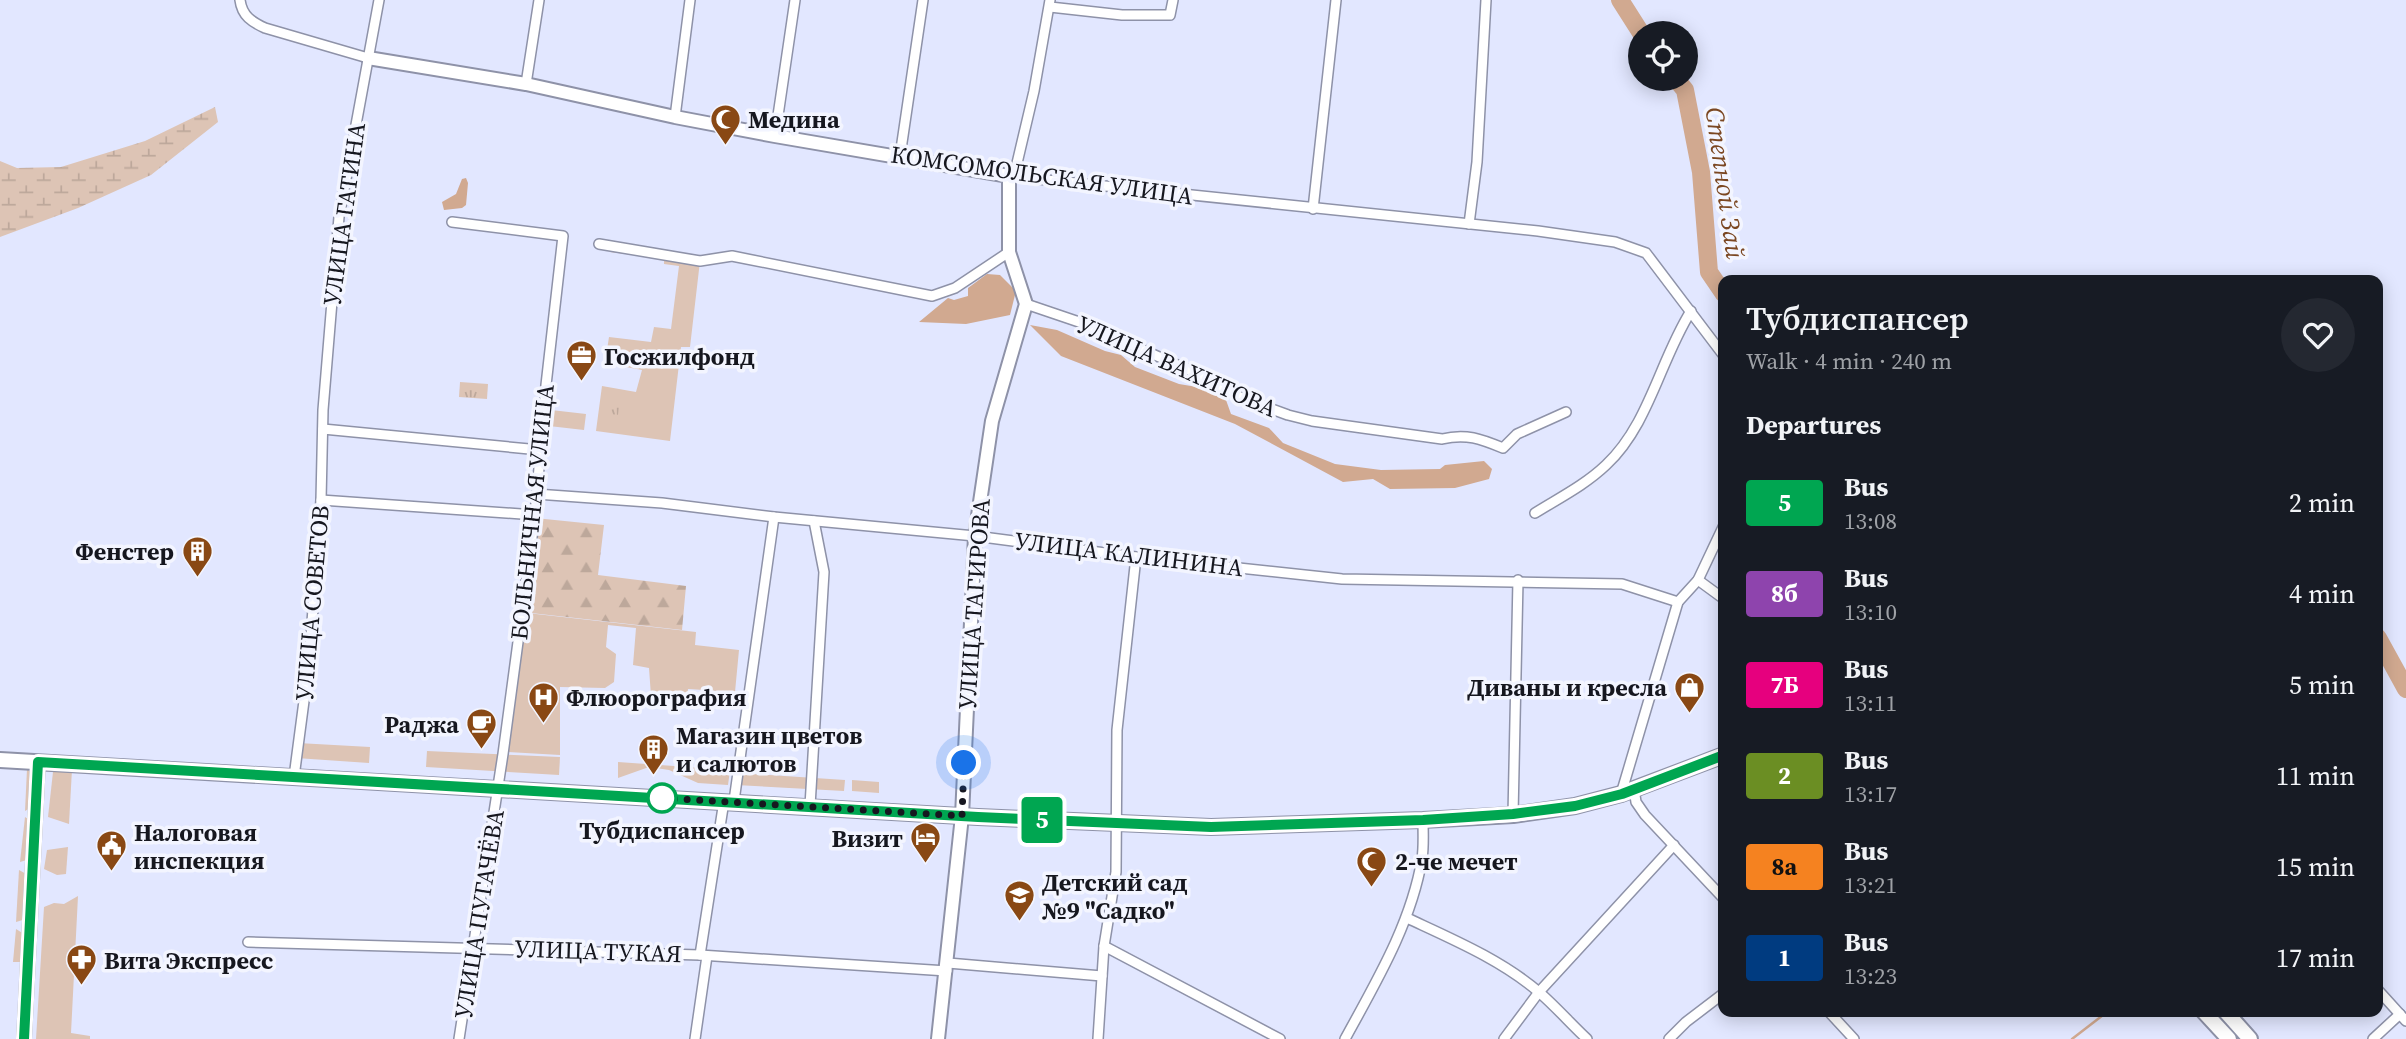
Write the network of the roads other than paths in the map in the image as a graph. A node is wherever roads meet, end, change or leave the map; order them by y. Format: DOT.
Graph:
graph roads {
  1 [pos="240,0"];
  2 [pos="379,0"];
  3 [pos="539,0"];
  4 [pos="690,0"];
  5 [pos="796,0"];
  6 [pos="923,0"];
  7 [pos="1173,0"];
  8 [pos="1336,0"];
  9 [pos="1486,0"];
  10 [pos="1050,4"];
  11 [pos="368,58"];
  12 [pos="526,84"];
  13 [pos="676,117"];
  14 [pos="775,136"];
  15 [pos="900,156"];
  16 [pos="1011,176"];
  17 [pos="1313,209"];
  18 [pos="452,222"];
  19 [pos="1469,224"];
  20 [pos="599,244"];
  21 [pos="1009,252"];
  22 [pos="1026,304"];
  23 [pos="1691,311"];
  24 [pos="1718,348"];
  25 [pos="1566,412"];
  26 [pos="323,429"];
  27 [pos="540,450"];
  28 [pos="536,494"];
  29 [pos="321,500"];
  30 [pos="1535,513"];
  31 [pos="535,515"];
  32 [pos="774,517"];
  33 [pos="814,521"];
  34 [pos="975,536"];
  35 [pos="1718,538"];
  36 [pos="1136,557"];
  37 [pos="1518,580"];
  38 [pos="1698,580"];
  39 [pos="1718,595"];
  40 [pos="1678,602"];
  41 [pos="1718,757"];
  42 [pos="0,760"];
  43 [pos="38,762"];
  44 [pos="1718,762"];
  45 [pos="1692,768"];
  46 [pos="294,777"];
  47 [pos="498,788"];
  48 [pos="1628,791"];
  49 [pos="729,801"];
  50 [pos="810,806"];
  51 [pos="1513,814"];
  52 [pos="962,816"];
  53 [pos="1423,820"];
  54 [pos="1115,824"];
  55 [pos="1674,845"];
  56 [pos="1718,893"];
  57 [pos="1406,918"];
  58 [pos="248,942"];
  59 [pos="472,946"];
  60 [pos="1104,946"];
  61 [pos="703,956"];
  62 [pos="947,967"];
  63 [pos="1102,976"];
  64 [pos="1539,992"];
  65 [pos="2383,995"];
  66 [pos="1718,998"];
  67 [pos="1834,1017"];
  68 [pos="2209,1017"];
  69 [pos="2230,1017"];
  70 [pos="2403,1018"];
  71 [pos="24,1039"];
  72 [pos="459,1039"];
  73 [pos="695,1039"];
  74 [pos="938,1039"];
  75 [pos="1098,1039"];
  76 [pos="1280,1039"];
  77 [pos="1345,1039"];
  78 [pos="1504,1039"];
  79 [pos="1587,1039"];
  80 [pos="1669,1039"];
  81 [pos="1854,1039"];
  82 [pos="2229,1039"];
  83 [pos="2250,1039"];
  84 [pos="2373,1039"];
  1 -- 11 [label="street"];
  2 -- 11 [label="street, УЛИЦА ГАТИНА"];
  3 -- 12 [label="street"];
  4 -- 13 [label="street"];
  5 -- 14 [label="street"];
  6 -- 15 [label="street"];
  7 -- 10 [label="street"];
  8 -- 17 [label="street"];
  9 -- 19 [label="street"];
  10 -- 16 [label="street"];
  11 -- 12 [label="street, КОМСОМОЛЬСКАЯ УЛИЦА"];
  11 -- 26 [label="street, УЛИЦА ГАТИНА"];
  12 -- 13 [label="street, КОМСОМОЛЬСКАЯ УЛИЦА"];
  13 -- 14 [label="street, КОМСОМОЛЬСКАЯ УЛИЦА"];
  14 -- 15 [label="street, КОМСОМОЛЬСКАЯ УЛИЦА"];
  15 -- 16 [label="street, КОМСОМОЛЬСКАЯ УЛИЦА"];
  16 -- 17 [label="street, КОМСОМОЛЬСКАЯ УЛИЦА"];
  16 -- 21 [label="street"];
  17 -- 19 [label="street, КОМСОМОЛЬСКАЯ УЛИЦА"];
  18 -- 27 [label="street, БОЛЬНИЧНАЯ УЛИЦА"];
  19 -- 23 [label="street, КОМСОМОЛЬСКАЯ УЛИЦА"];
  20 -- 21 [label="street"];
  21 -- 22 [label="street"];
  22 -- 25 [label="street, УЛИЦА ВАХИТОВА"];
  22 -- 34 [label="street, УЛИЦА ТАГИРОВА"];
  23 -- 24 [label="street, КОМСОМОЛЬСКАЯ УЛИЦА"];
  23 -- 30 [label="street"];
  26 -- 27 [label="street"];
  26 -- 29 [label="street, УЛИЦА СОВЕТОВ"];
  27 -- 28 [label="street, БОЛЬНИЧНАЯ УЛИЦА"];
  28 -- 31 [label="street, БОЛЬНИЧНАЯ УЛИЦА"];
  28 -- 32 [label="street, УЛИЦА КАЛИНИНА"];
  29 -- 31 [label="street"];
  29 -- 46 [label="street, УЛИЦА СОВЕТОВ"];
  31 -- 47 [label="street, БОЛЬНИЧНАЯ УЛИЦА"];
  32 -- 33 [label="street, УЛИЦА КАЛИНИНА"];
  32 -- 49 [label="street"];
  33 -- 34 [label="street, УЛИЦА КАЛИНИНА"];
  33 -- 50 [label="street"];
  34 -- 36 [label="street, УЛИЦА КАЛИНИНА"];
  34 -- 52 [label="street, УЛИЦА ТАГИРОВА"];
  35 -- 38 [label="street"];
  36 -- 37 [label="street, УЛИЦА КАЛИНИНА"];
  36 -- 54 [label="street"];
  37 -- 40 [label="street, УЛИЦА КАЛИНИНА"];
  37 -- 51 [label="street"];
  38 -- 39 [label="street"];
  38 -- 40 [label="street"];
  40 -- 48 [label="street"];
  41 -- 45 [label="main road"];
  42 -- 43 [label="main road"];
  43 -- 46 [label="main road"];
  43 -- 71 [label="street"];
  44 -- 45 [label="main road"];
  45 -- 48 [label="main road"];
  46 -- 47 [label="main road"];
  47 -- 49 [label="main road"];
  47 -- 59 [label="street, УЛИЦА ПУГАЧЁВА"];
  48 -- 51 [label="main road"];
  48 -- 55 [label="street"];
  49 -- 50 [label="main road"];
  49 -- 61 [label="street"];
  50 -- 52 [label="main road"];
  51 -- 53 [label="main road"];
  52 -- 54 [label="main road"];
  52 -- 62 [label="street, УЛИЦА ТАГИРОВА"];
  53 -- 54 [label="main road"];
  53 -- 57 [label="street"];
  54 -- 60 [label="street"];
  55 -- 56 [label="street"];
  55 -- 64 [label="street"];
  57 -- 64 [label="street"];
  57 -- 77 [label="street"];
  58 -- 59 [label="street, УЛИЦА ТУКАЯ"];
  59 -- 61 [label="street, УЛИЦА ТУКАЯ"];
  59 -- 72 [label="street, УЛИЦА ПУГАЧЁВА"];
  60 -- 63 [label="street"];
  60 -- 76 [label="street"];
  61 -- 62 [label="street, УЛИЦА ТУКАЯ"];
  61 -- 73 [label="street"];
  62 -- 63 [label="street, УЛИЦА ТУКАЯ"];
  62 -- 74 [label="street, УЛИЦА ТАГИРОВА"];
  63 -- 75 [label="street"];
  64 -- 78 [label="street"];
  64 -- 79 [label="street"];
  65 -- 70 [label="street"];
  66 -- 80 [label="street"];
  67 -- 81 [label="street"];
  68 -- 82 [label="main road"];
  69 -- 83 [label="main road"];
  70 -- 84 [label="street"];
}
